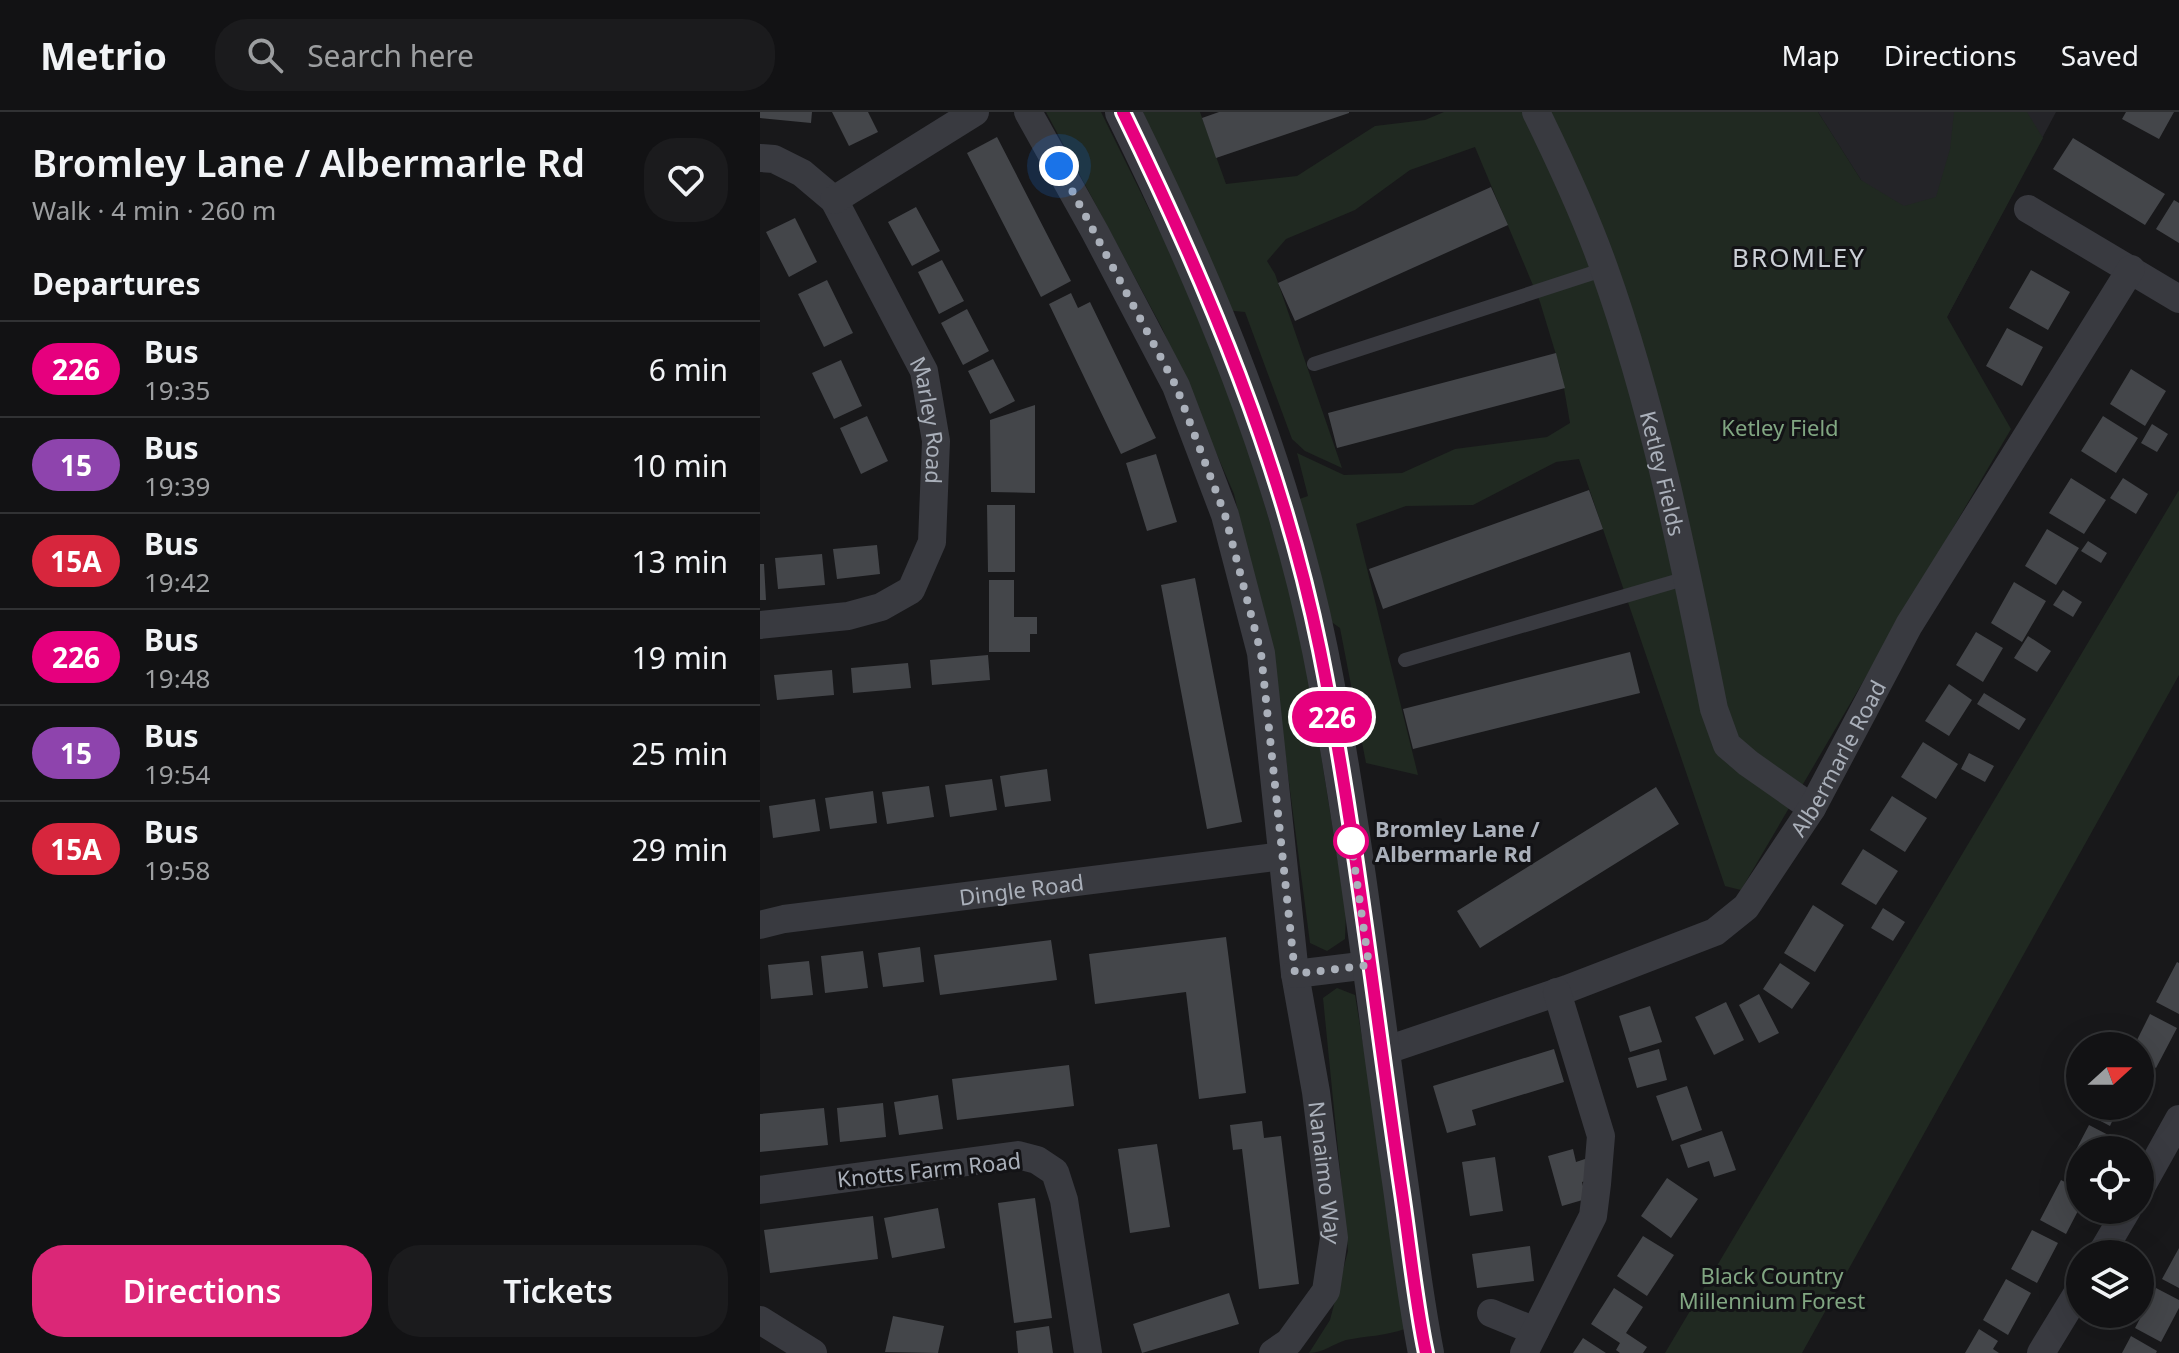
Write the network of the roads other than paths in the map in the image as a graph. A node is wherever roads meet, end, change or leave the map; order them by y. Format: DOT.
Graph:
graph roads {
  1 [pos="975,112"];
  2 [pos="1028,112"];
  3 [pos="1123,112"];
  4 [pos="1536,112"];
  5 [pos="760,158"];
  6 [pos="834,200"];
  7 [pos="2028,209"];
  8 [pos="1605,269"];
  9 [pos="2131,269"];
  10 [pos="2179,299"];
  11 [pos="1314,364"];
  12 [pos="1687,578"];
  13 [pos="760,625"];
  14 [pos="1405,660"];
  15 [pos="1812,808"];
  16 [pos="1282,856"];
  17 [pos="760,925"];
  18 [pos="1369,965"];
  19 [pos="1295,974"];
  20 [pos="1557,992"];
  21 [pos="1381,1052"];
  22 [pos="2179,1119"];
  23 [pos="2154,1164"];
  24 [pos="760,1190"];
  25 [pos="2066,1312"];
  26 [pos="1491,1313"];
  27 [pos="760,1320"];
  28 [pos="1530,1342"];
  29 [pos="813,1353"];
  30 [pos="1088,1353"];
  31 [pos="1273,1353"];
  32 [pos="1426,1353"];
  33 [pos="2041,1353"];
  1 -- 6 [label="street"];
  2 -- 16 [label="street, Nanaimo Way"];
  3 -- 18 [label="street"];
  4 -- 8 [label="street, Ketley Fields"];
  5 -- 6 [label="street, Marley Road"];
  6 -- 13 [label="street, Marley Road"];
  7 -- 9 [label="street"];
  8 -- 11 [label="lane"];
  8 -- 12 [label="street, Ketley Fields"];
  9 -- 10 [label="street"];
  9 -- 15 [label="street, Albermarle Road"];
  12 -- 14 [label="lane"];
  12 -- 15 [label="street, Ketley Fields"];
  15 -- 20 [label="street, Albermarle Road"];
  16 -- 17 [label="street, Dingle Road"];
  16 -- 19 [label="street, Nanaimo Way"];
  18 -- 19 [label="street"];
  18 -- 21 [label="street"];
  19 -- 31 [label="street, Nanaimo Way"];
  20 -- 21 [label="street, Albermarle Road"];
  20 -- 28 [label="street"];
  21 -- 32 [label="street"];
  22 -- 23 [label="street"];
  24 -- 30 [label="street, Knotts Farm Road"];
  25 -- 33 [label="street"];
  26 -- 28 [label="street"];
  27 -- 29 [label="street"];
}
